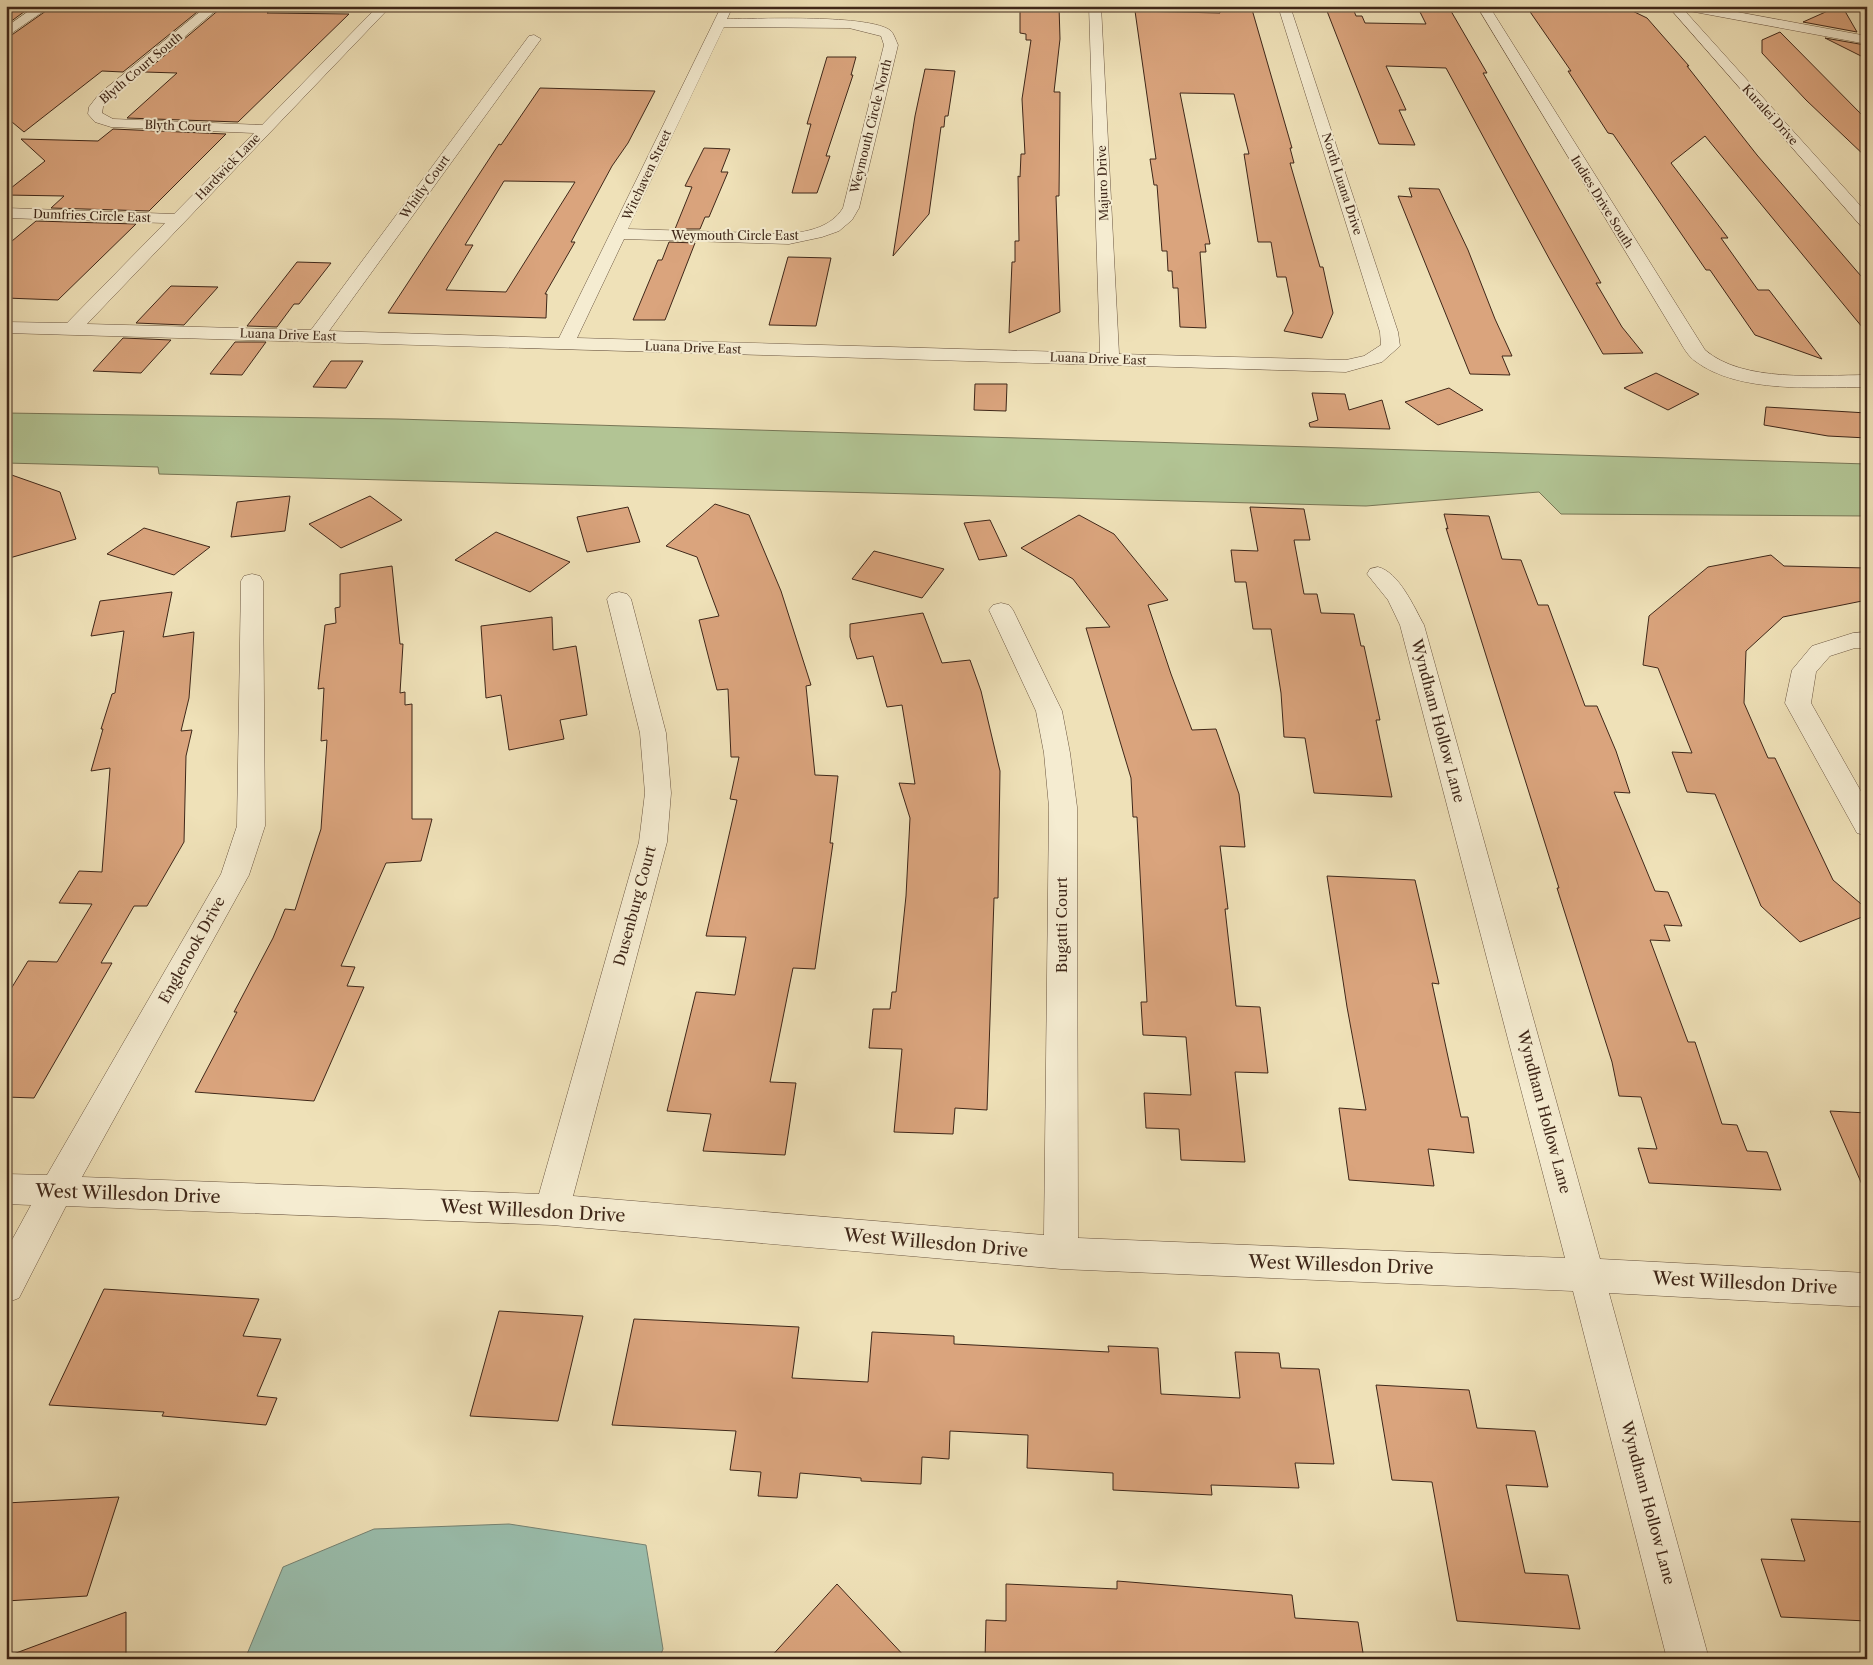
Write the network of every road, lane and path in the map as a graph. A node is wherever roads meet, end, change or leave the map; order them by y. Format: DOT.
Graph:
graph roads {
  1 [pos="45,6"];
  2 [pos="216,6"];
  3 [pos="385,6"];
  4 [pos="727,6"];
  5 [pos="1095,6"];
  6 [pos="1284,6"];
  7 [pos="1482,6"];
  8 [pos="1674,6"];
  9 [pos="1684,6"];
  10 [pos="1736,6"];
  11 [pos="720,23"];
  12 [pos="1867,29"];
  13 [pos="6,33"];
  14 [pos="534,39"];
  15 [pos="1867,40"];
  16 [pos="95,114"];
  17 [pos="264,129"];
  18 [pos="6,213"];
  19 [pos="179,218"];
  20 [pos="846,219"];
  21 [pos="1867,223"];
  22 [pos="620,234"];
  23 [pos="6,327"];
  24 [pos="72,329"];
  25 [pos="316,336"];
  26 [pos="565,344"];
  27 [pos="1379,358"];
  28 [pos="1110,360"];
  29 [pos="1867,382"];
  30 [pos="1378,574"];
  31 [pos="252,581"];
  32 [pos="619,599"];
  33 [pos="1001,610"];
  34 [pos="1867,640"];
  35 [pos="1867,826"];
  36 [pos="6,1189"];
  37 [pos="57,1190"];
  38 [pos="552,1210"];
  39 [pos="1061,1253"];
  40 [pos="1587,1274"];
  41 [pos="6,1286"];
  42 [pos="1867,1290"];
  43 [pos="1688,1659"];
  1 -- 13 [label="street"];
  2 -- 16 [label="street, Blyth Court South"];
  3 -- 17 [label="street, Hardwick Lane"];
  4 -- 11 [label="street, Witchaven Street"];
  5 -- 28 [label="street, Majuro Drive"];
  6 -- 27 [label="street, North Luana Drive"];
  7 -- 29 [label="street, Indies Drive South"];
  8 -- 21 [label="street, Kuralei Drive"];
  9 -- 15 [label="street"];
  10 -- 12 [label="street"];
  11 -- 20 [label="street, Weymouth Circle North"];
  11 -- 22 [label="street, Witchaven Street"];
  14 -- 25 [label="street, Whitly Court"];
  16 -- 17 [label="street, Blyth Court"];
  17 -- 19 [label="street, Hardwick Lane"];
  18 -- 19 [label="street, Dumfries Circle East"];
  19 -- 24 [label="street, Hardwick Lane"];
  20 -- 22 [label="street, Weymouth Circle East"];
  22 -- 26 [label="street, Witchaven Street"];
  23 -- 24 [label="street, Luana Drive East"];
  24 -- 25 [label="street, Luana Drive East"];
  25 -- 26 [label="street, Luana Drive East"];
  26 -- 28 [label="street, Luana Drive East"];
  27 -- 28 [label="street, Luana Drive East"];
  30 -- 40 [label="street, Wyndham Hollow Lane"];
  31 -- 37 [label="street, Englenook Drive"];
  32 -- 38 [label="street, Dusenburg Court"];
  33 -- 39 [label="street, Bugatti Court"];
  34 -- 35 [label="street"];
  36 -- 37 [label="street, West Willesdon Drive"];
  37 -- 38 [label="street, West Willesdon Drive"];
  37 -- 41 [label="street, Englenook Drive"];
  38 -- 39 [label="street, West Willesdon Drive"];
  39 -- 40 [label="street, West Willesdon Drive"];
  40 -- 42 [label="street, West Willesdon Drive"];
  40 -- 43 [label="street, Wyndham Hollow Lane"];
}
